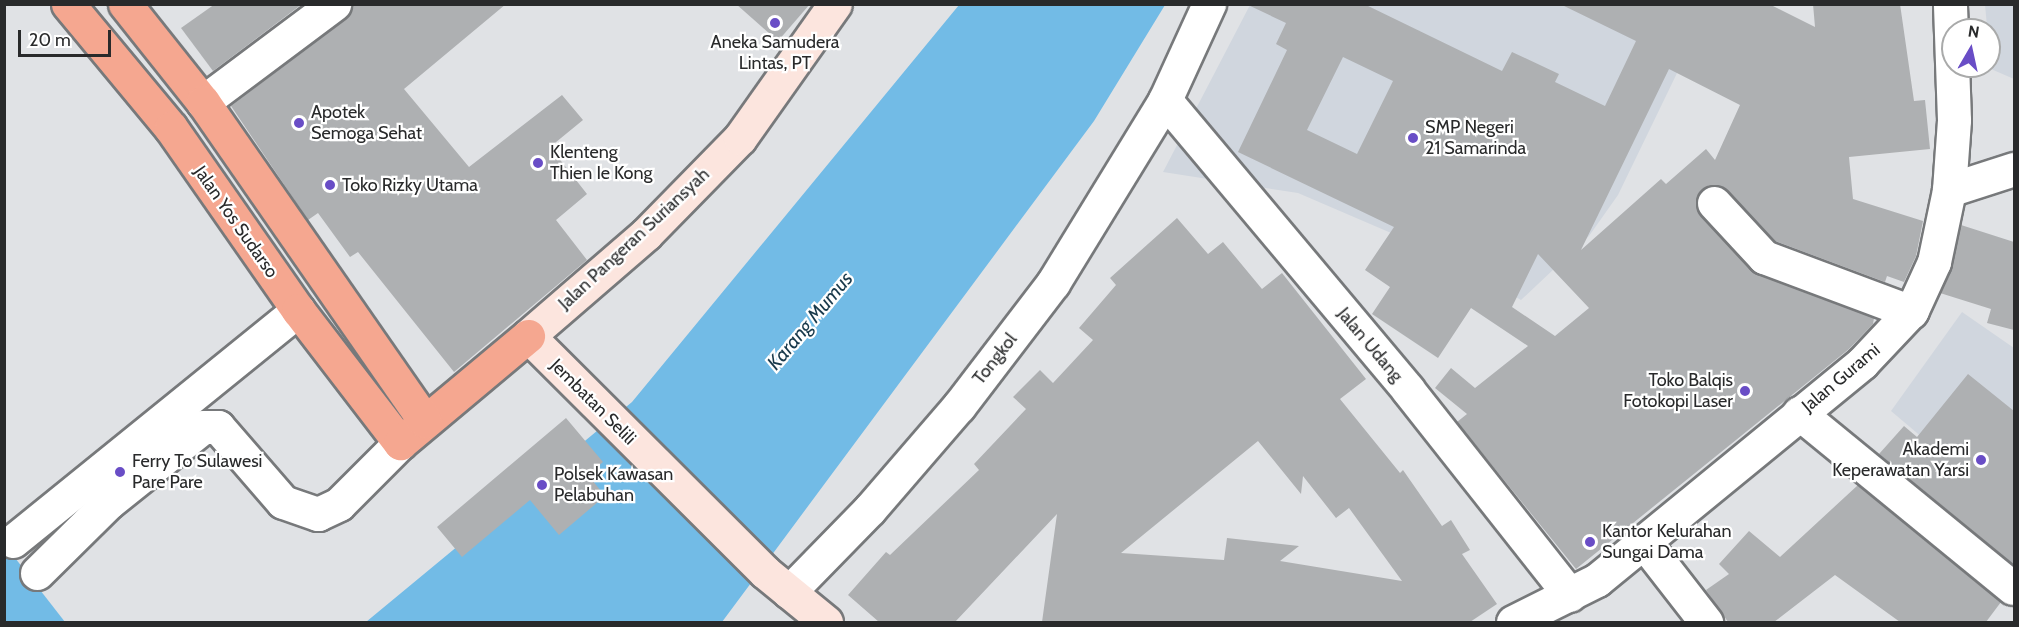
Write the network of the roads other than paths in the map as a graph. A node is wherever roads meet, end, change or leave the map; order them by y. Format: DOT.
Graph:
graph roads {
  1 [pos="68,4"];
  2 [pos="125,4"];
  3 [pos="334,4"];
  4 [pos="834,4"];
  5 [pos="1209,4"];
  6 [pos="1950,4"];
  7 [pos="1165,100"];
  8 [pos="202,102"];
  9 [pos="2014,169"];
  10 [pos="1949,190"];
  11 [pos="1714,203"];
  12 [pos="298,310"];
  13 [pos="1911,312"];
  14 [pos="528,336"];
  15 [pos="1799,413"];
  16 [pos="425,422"];
  17 [pos="400,443"];
  18 [pos="13,541"];
  19 [pos="1642,541"];
  20 [pos="37,573"];
  21 [pos="777,582"];
  22 [pos="2013,588"];
  23 [pos="1570,595"];
  24 [pos="826,622"];
  25 [pos="1513,622"];
  26 [pos="1706,622"];
  1 -- 12 [label="highway, Jalan Yos Sudarso"];
  2 -- 8 [label="highway"];
  3 -- 8 [label="street"];
  4 -- 14 [label="main road, Jalan Pangeran Suriansyah"];
  5 -- 7 [label="street, Tongkol"];
  6 -- 10 [label="street, Jalan Gurami"];
  7 -- 21 [label="street, Tongkol"];
  7 -- 23 [label="street, Jalan Udang"];
  8 -- 16 [label="highway"];
  9 -- 10 [label="street"];
  10 -- 13 [label="street, Jalan Gurami"];
  11 -- 13 [label="street"];
  12 -- 17 [label="highway, Jalan Yos Sudarso"];
  12 -- 18 [label="street"];
  13 -- 15 [label="street, Jalan Gurami"];
  14 -- 16 [label="highway, Jalan Pangeran Suriansyah"];
  14 -- 21 [label="main road, Jembatan Selili"];
  15 -- 19 [label="street, Jalan Gurami"];
  15 -- 22 [label="street"];
  16 -- 17 [label="highway, Jalan Pangeran Suriansyah"];
  17 -- 20 [label="street"];
  19 -- 23 [label="street, Jalan Gurami"];
  19 -- 26 [label="street"];
  21 -- 24 [label="main road"];
  23 -- 25 [label="street, Jalan Gurami"];
}
